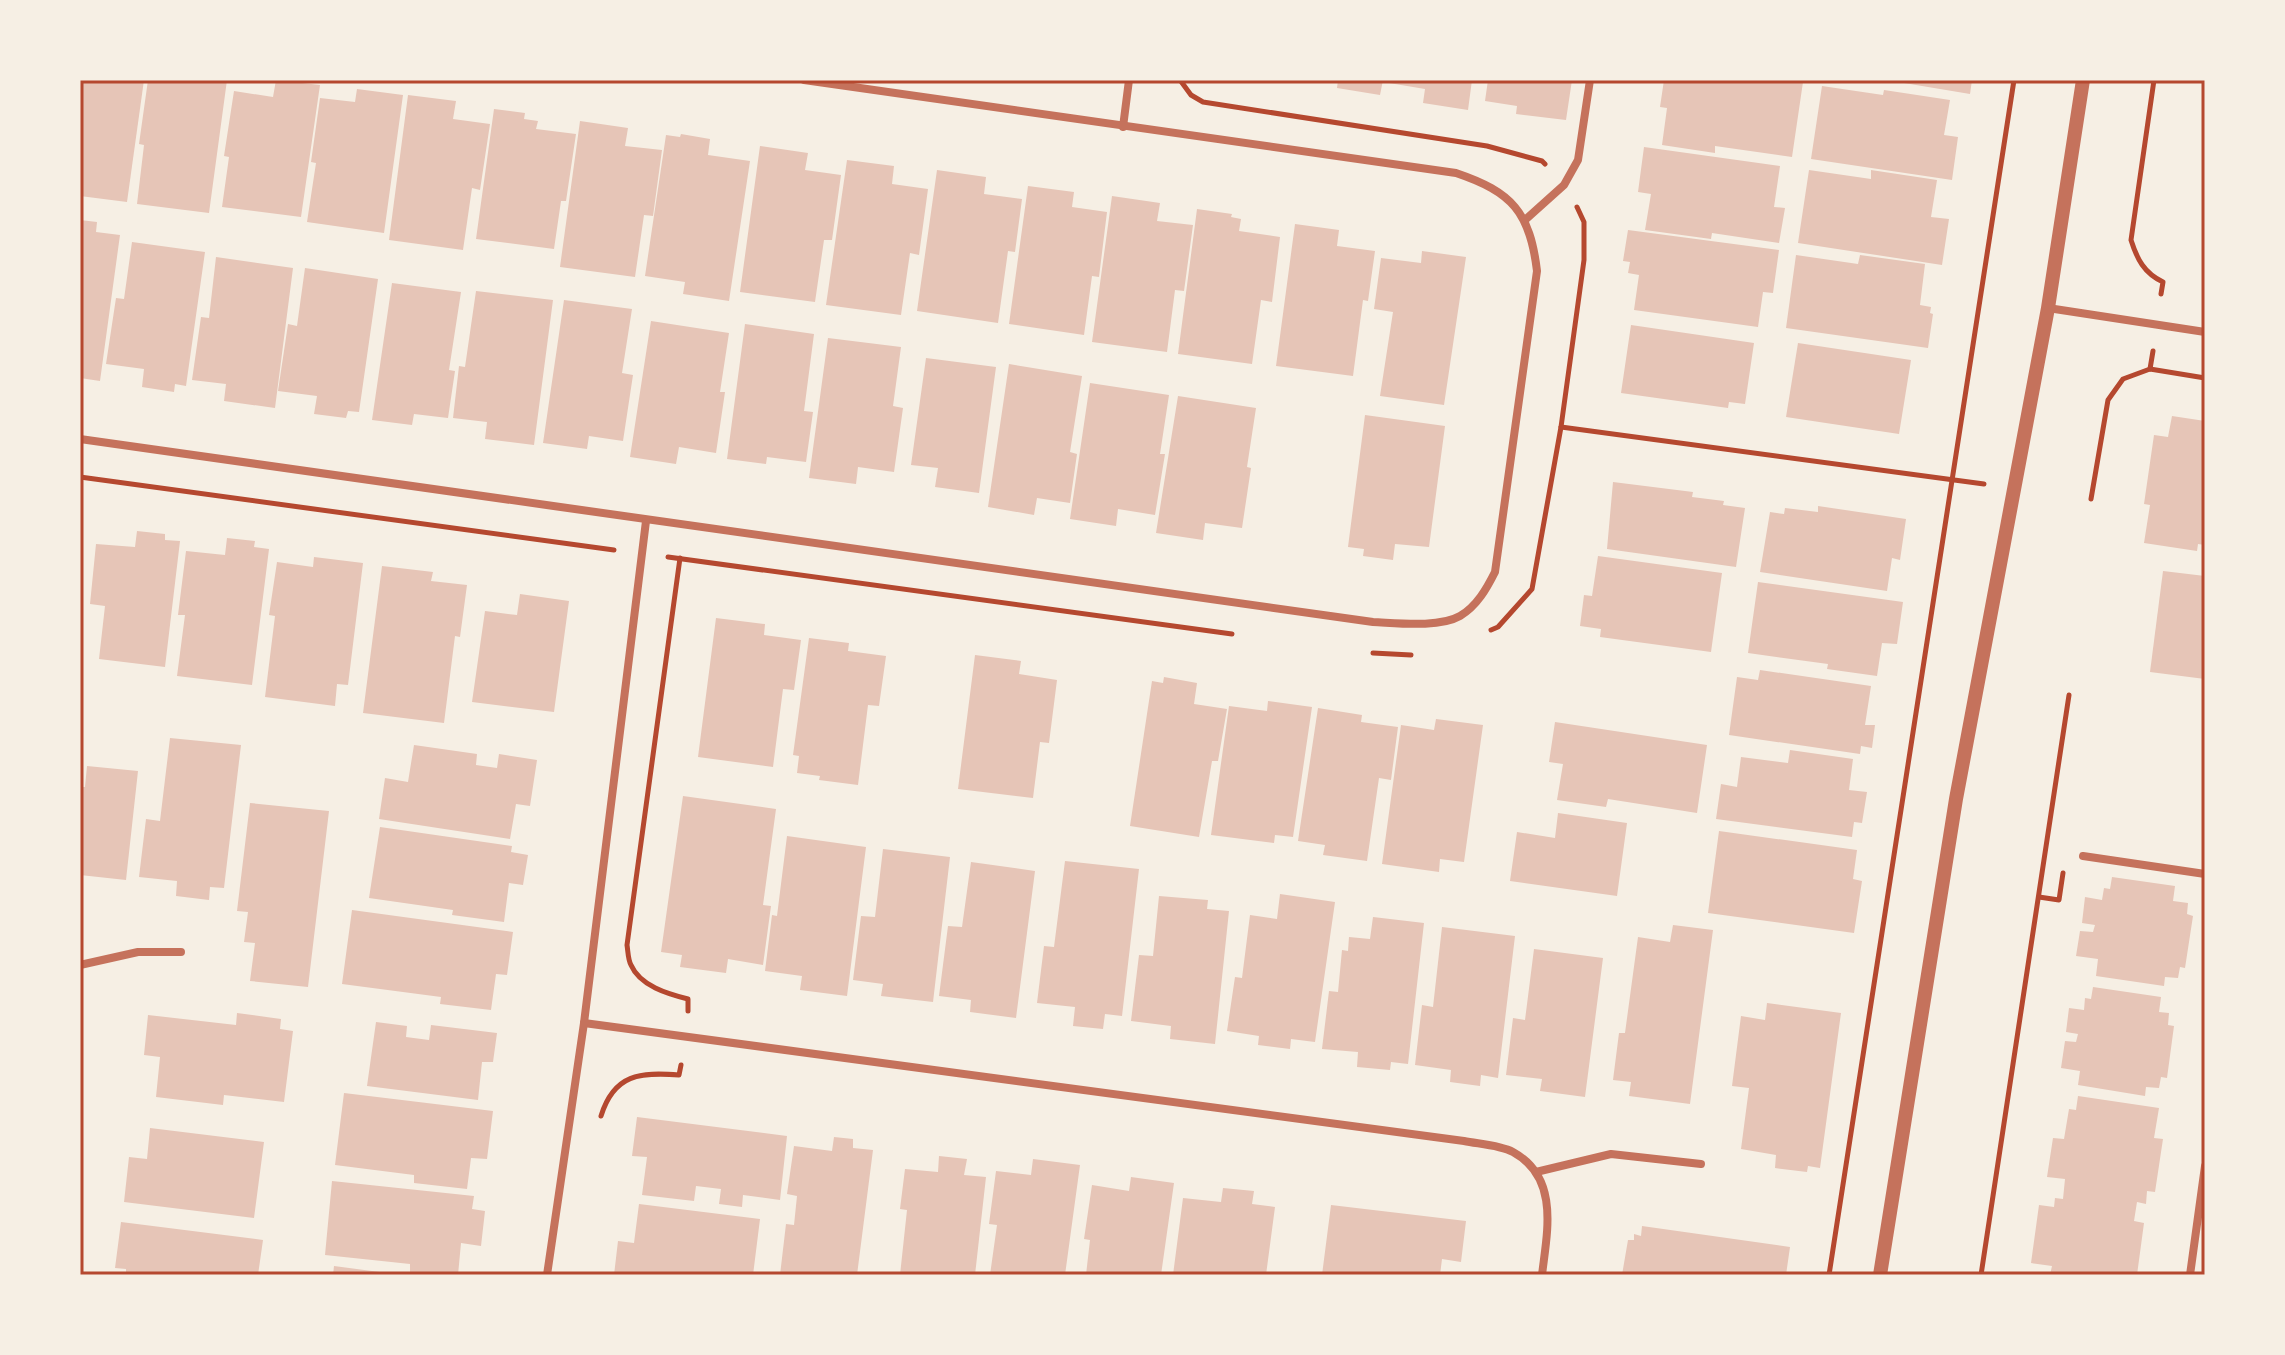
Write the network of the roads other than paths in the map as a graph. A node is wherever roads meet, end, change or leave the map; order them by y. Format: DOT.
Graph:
graph roads {
  1 [pos="804,80"];
  2 [pos="1129,80"];
  3 [pos="1590,80"];
  4 [pos="2083,80"];
  5 [pos="1123,127"];
  6 [pos="1525,220"];
  7 [pos="2048,308"];
  8 [pos="2205,332"];
  9 [pos="80,439"];
  10 [pos="646,521"];
  11 [pos="2083,856"];
  12 [pos="2205,874"];
  13 [pos="181,952"];
  14 [pos="80,965"];
  15 [pos="584,1023"];
  16 [pos="1701,1164"];
  17 [pos="2205,1166"];
  18 [pos="1536,1172"];
  19 [pos="547,1275"];
  20 [pos="1542,1275"];
  21 [pos="1880,1275"];
  22 [pos="2190,1275"];
  1 -- 5 [label="street"];
  2 -- 5 [label="street"];
  3 -- 6 [label="street"];
  4 -- 7 [label="street"];
  5 -- 6 [label="street"];
  6 -- 10 [label="street"];
  7 -- 8 [label="street"];
  7 -- 21 [label="street"];
  9 -- 10 [label="street"];
  10 -- 15 [label="street"];
  11 -- 12 [label="street"];
  13 -- 14 [label="street"];
  15 -- 18 [label="street"];
  15 -- 19 [label="street"];
  16 -- 18 [label="street"];
  17 -- 22 [label="street"];
  18 -- 20 [label="street"];
}
